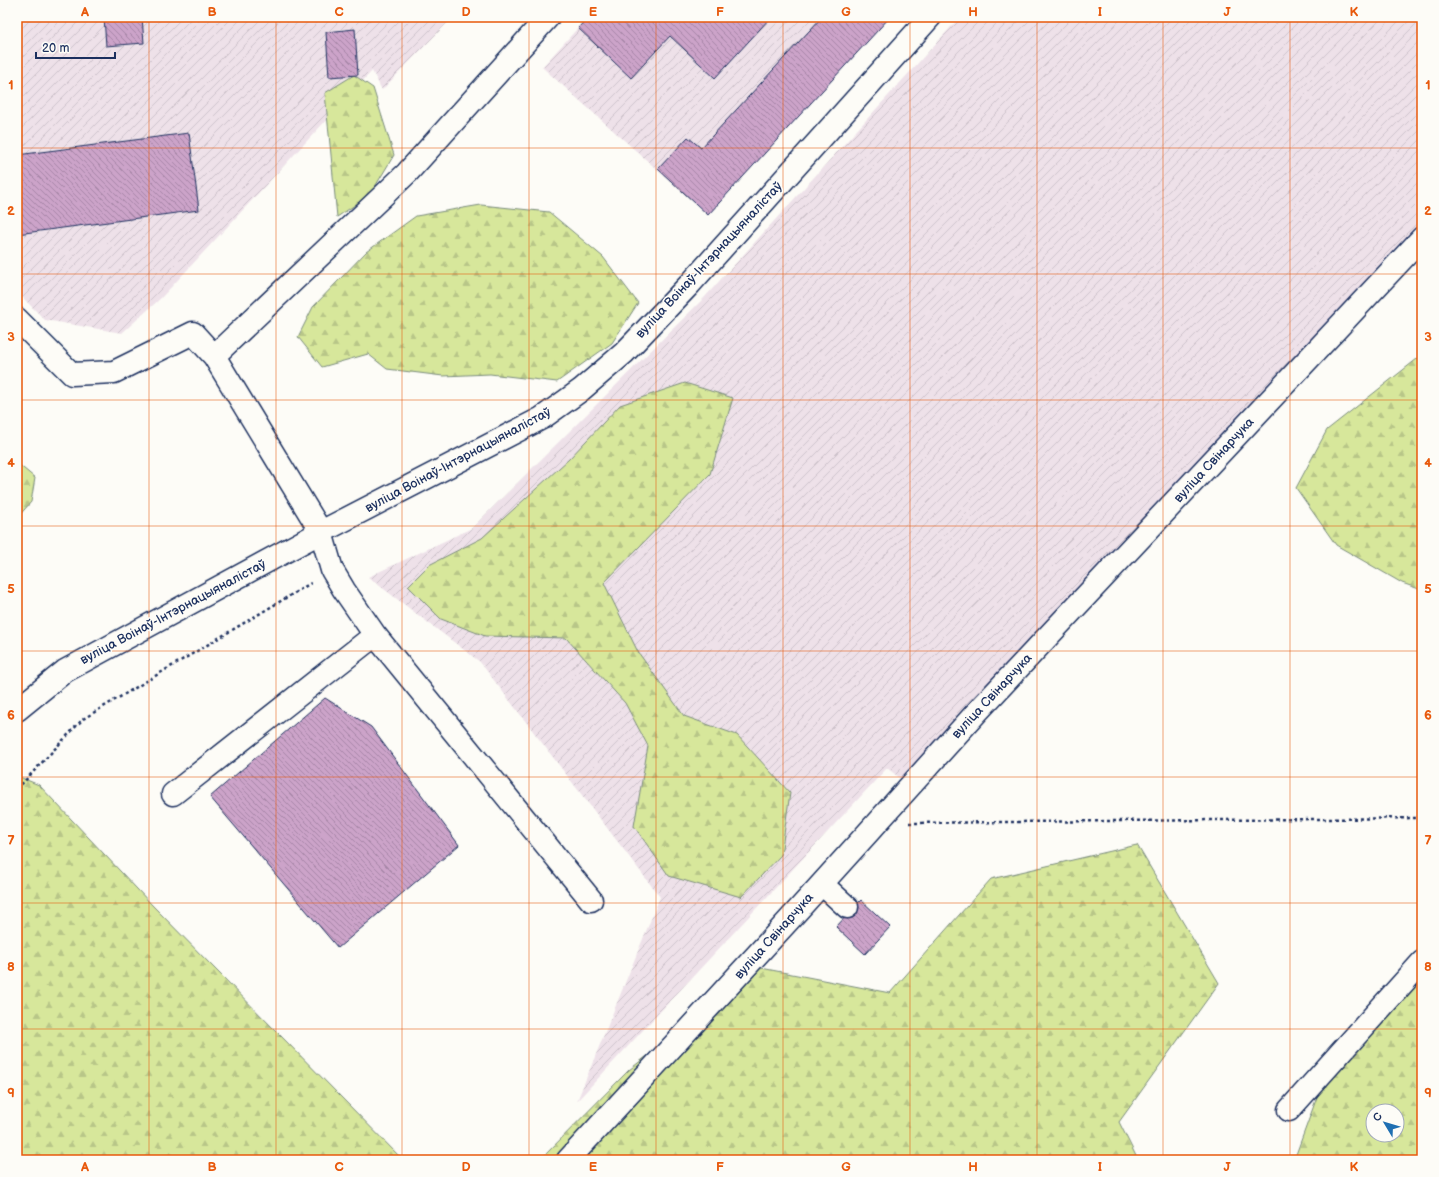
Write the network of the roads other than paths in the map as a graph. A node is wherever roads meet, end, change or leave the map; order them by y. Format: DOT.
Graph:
graph roads {
  1 [pos="548,17"];
  2 [pos="930,17"];
  3 [pos="1422,238"];
  4 [pos="17,319"];
  5 [pos="214,356"];
  6 [pos="321,532"];
  7 [pos="375,636"];
  8 [pos="17,710"];
  9 [pos="173,794"];
  10 [pos="822,884"];
  11 [pos="591,900"];
  12 [pos="847,907"];
  13 [pos="1422,962"];
  14 [pos="1289,1110"];
  15 [pos="568,1160"];
  1 -- 5 [label="street"];
  2 -- 6 [label="street, вуліца Воінаў-Інтэрнацыяналістаў"];
  3 -- 10 [label="street, вуліца Свінарчука"];
  4 -- 5 [label="street"];
  5 -- 6 [label="street"];
  6 -- 7 [label="street"];
  6 -- 8 [label="street, вуліца Воінаў-Інтэрнацыяналістаў"];
  7 -- 9 [label="street"];
  7 -- 11 [label="street"];
  10 -- 12 [label="street"];
  10 -- 15 [label="street, вуліца Свінарчука"];
  13 -- 14 [label="street"];
}
